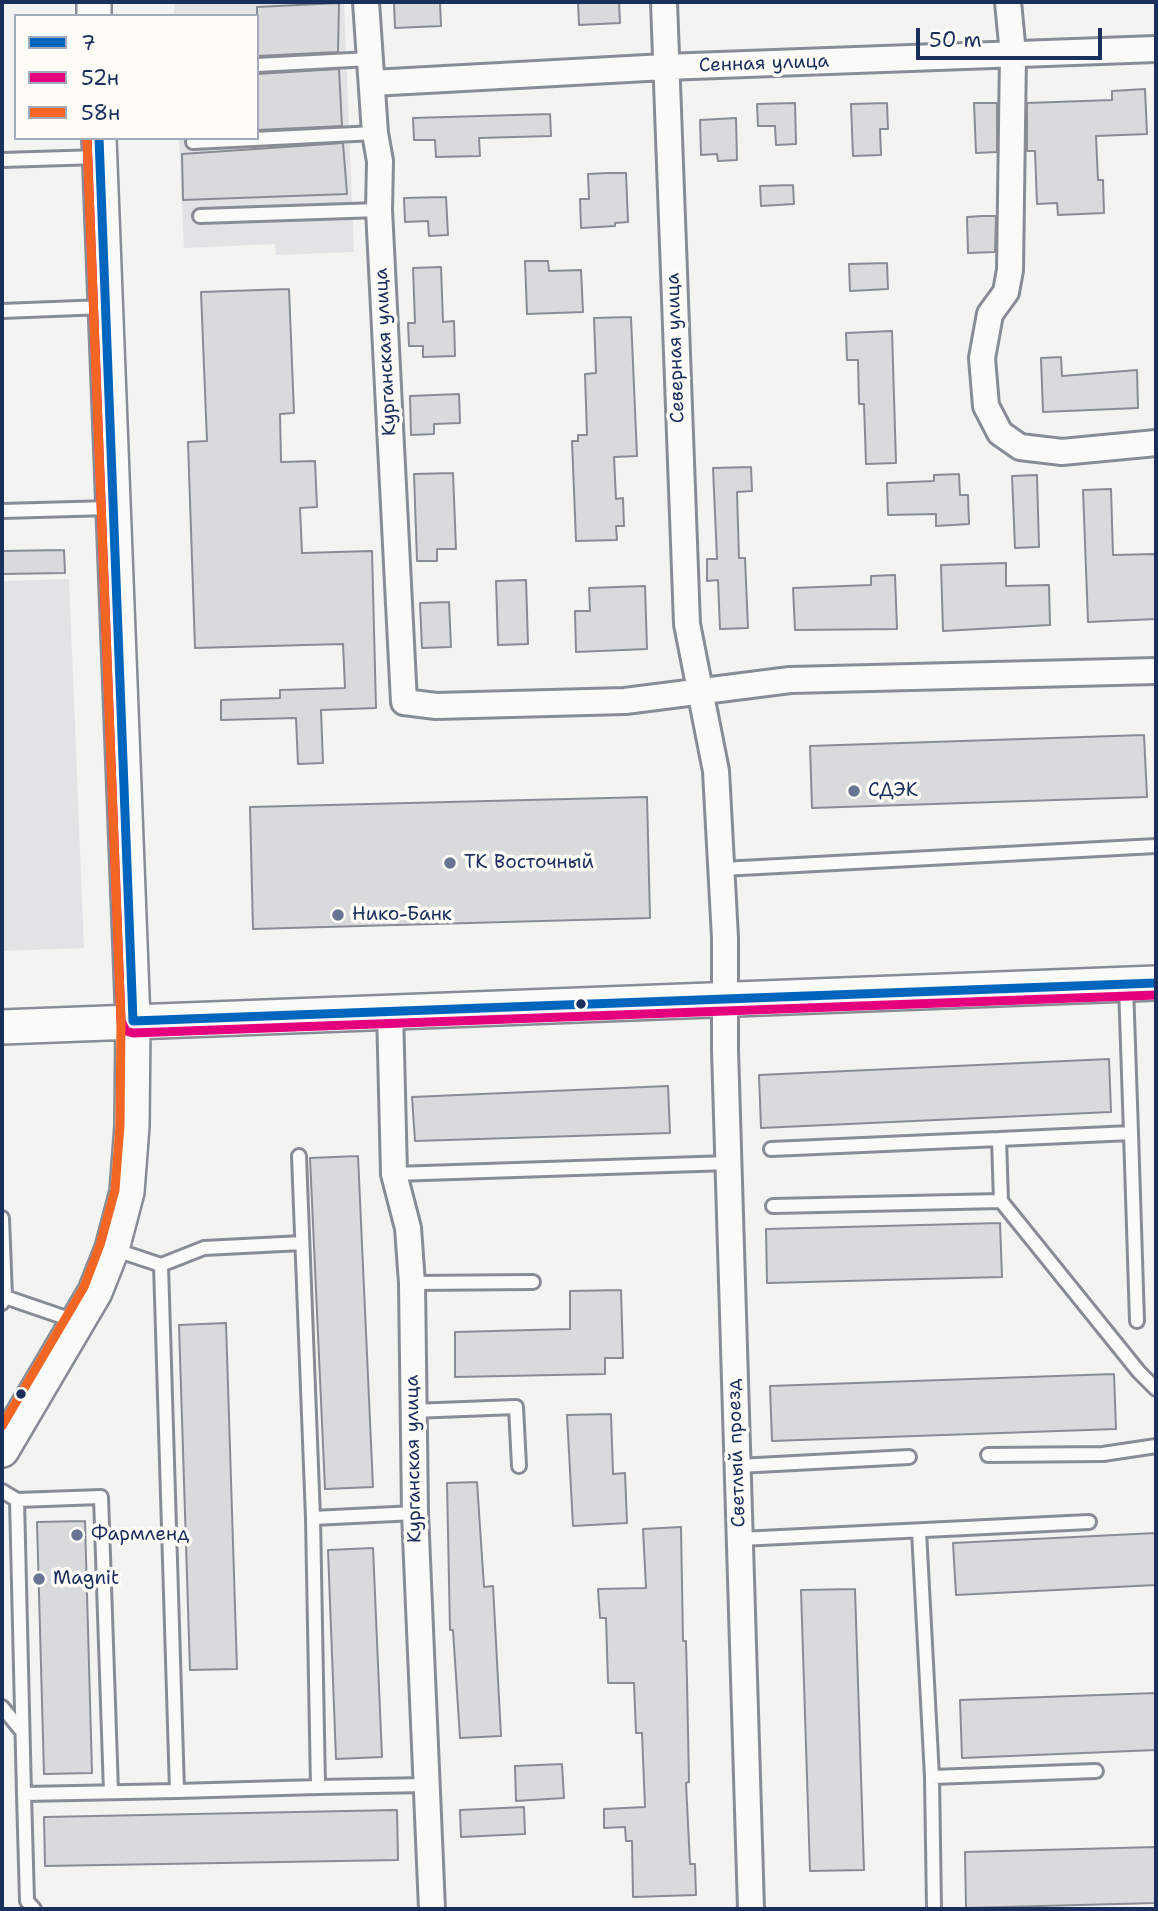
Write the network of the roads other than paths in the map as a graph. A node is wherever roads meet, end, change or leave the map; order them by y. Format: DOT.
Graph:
graph roads {
  1 [pos="366,2"];
  2 [pos="664,2"];
  3 [pos="1008,2"];
  4 [pos="1156,49"];
  5 [pos="1013,54"];
  6 [pos="259,65"];
  7 [pos="665,68"];
  8 [pos="371,71"];
  9 [pos="375,133"];
  10 [pos="259,139"];
  11 [pos="233,140"];
  12 [pos="193,142"];
  13 [pos="99,148"];
  14 [pos="2,160"];
  15 [pos="379,210"];
  16 [pos="200,216"];
  17 [pos="105,307"];
  18 [pos="2,311"];
  19 [pos="1156,443"];
  20 [pos="111,508"];
  21 [pos="2,511"];
  22 [pos="1156,671"];
  23 [pos="701,694"];
  24 [pos="1156,846"];
  25 [pos="722,869"];
  26 [pos="1141,983"];
  27 [pos="726,997"];
  28 [pos="390,1010"];
  29 [pos="133,1021"];
  30 [pos="2,1027"];
  31 [pos="1132,1133"];
  32 [pos="999,1139"];
  33 [pos="771,1149"];
  34 [pos="299,1156"];
  35 [pos="729,1163"];
  36 [pos="394,1174"];
  37 [pos="1000,1201"];
  38 [pos="773,1206"];
  39 [pos="2,1218"];
  40 [pos="302,1244"];
  41 [pos="112,1249"];
  42 [pos="161,1265"];
  43 [pos="533,1282"];
  44 [pos="412,1283"];
  45 [pos="4,1300"];
  46 [pos="1137,1321"];
  47 [pos="78,1322"];
  48 [pos="1156,1389"];
  49 [pos="411,1411"];
  50 [pos="1156,1446"];
  51 [pos="2,1450"];
  52 [pos="988,1455"];
  53 [pos="908,1457"];
  54 [pos="738,1465"];
  55 [pos="519,1466"];
  56 [pos="2,1491"];
  57 [pos="17,1500"];
  58 [pos="415,1513"];
  59 [pos="313,1518"];
  60 [pos="1089,1522"];
  61 [pos="919,1531"];
  62 [pos="740,1539"];
  63 [pos="2,1707"];
  64 [pos="21,1730"];
  65 [pos="1096,1771"];
  66 [pos="932,1777"];
  67 [pos="426,1785"];
  68 [pos="318,1787"];
  69 [pos="177,1791"];
  70 [pos="111,1792"];
  71 [pos="24,1794"];
  72 [pos="34,1909"];
  73 [pos="432,1909"];
  74 [pos="751,1909"];
  75 [pos="934,1909"];
  1 -- 8 [label="street, Курганская улица"];
  2 -- 7 [label="street, Северная улица"];
  3 -- 5 [label="street"];
  4 -- 5 [label="street, Сенная улица"];
  5 -- 7 [label="street, Сенная улица"];
  5 -- 19 [label="street"];
  6 -- 8 [label="lane"];
  7 -- 8 [label="street, Сенная улица"];
  7 -- 23 [label="street, Северная улица"];
  8 -- 9 [label="street, Курганская улица"];
  9 -- 10 [label="lane"];
  9 -- 15 [label="street, Курганская улица"];
  11 -- 12 [label="lane"];
  13 -- 14 [label="lane"];
  13 -- 17 [label="main road"];
  15 -- 16 [label="lane"];
  15 -- 23 [label="street, Курганская улица"];
  17 -- 18 [label="lane"];
  17 -- 20 [label="main road"];
  20 -- 21 [label="lane"];
  20 -- 29 [label="main road"];
  22 -- 23 [label="street"];
  23 -- 25 [label="street, Северная улица"];
  24 -- 25 [label="lane"];
  25 -- 27 [label="street, Светлый проезд"];
  26 -- 27 [label="main road"];
  26 -- 31 [label="lane"];
  27 -- 28 [label="main road"];
  27 -- 35 [label="street, Светлый проезд"];
  28 -- 29 [label="main road"];
  28 -- 36 [label="street, Курганская улица"];
  29 -- 30 [label="main road"];
  29 -- 41 [label="main road"];
  31 -- 32 [label="lane"];
  31 -- 46 [label="lane"];
  32 -- 33 [label="lane"];
  32 -- 37 [label="lane"];
  34 -- 40 [label="lane"];
  35 -- 36 [label="lane"];
  35 -- 54 [label="street, Светлый проезд"];
  36 -- 44 [label="street, Курганская улица"];
  37 -- 38 [label="lane"];
  37 -- 48 [label="lane"];
  39 -- 45 [label="lane"];
  40 -- 42 [label="lane"];
  40 -- 59 [label="lane"];
  41 -- 42 [label="lane"];
  41 -- 47 [label="main road"];
  42 -- 69 [label="lane"];
  43 -- 44 [label="lane"];
  44 -- 49 [label="street, Курганская улица"];
  45 -- 47 [label="lane"];
  47 -- 51 [label="main road"];
  49 -- 55 [label="lane"];
  49 -- 58 [label="street, Курганская улица"];
  50 -- 52 [label="lane"];
  53 -- 54 [label="lane"];
  54 -- 62 [label="street, Светлый проезд"];
  56 -- 57 [label="lane"];
  57 -- 64 [label="lane"];
  57 -- 70 [label="lane"];
  58 -- 59 [label="lane"];
  58 -- 67 [label="street, Курганская улица"];
  59 -- 68 [label="lane"];
  60 -- 61 [label="lane"];
  61 -- 62 [label="lane"];
  61 -- 66 [label="lane"];
  62 -- 74 [label="street, Светлый проезд"];
  63 -- 64 [label="lane"];
  64 -- 71 [label="lane"];
  65 -- 66 [label="lane"];
  66 -- 75 [label="lane"];
  67 -- 68 [label="lane"];
  67 -- 73 [label="street, Курганская улица"];
  68 -- 69 [label="lane"];
  69 -- 70 [label="lane"];
  70 -- 71 [label="lane"];
  71 -- 72 [label="lane"];
}
